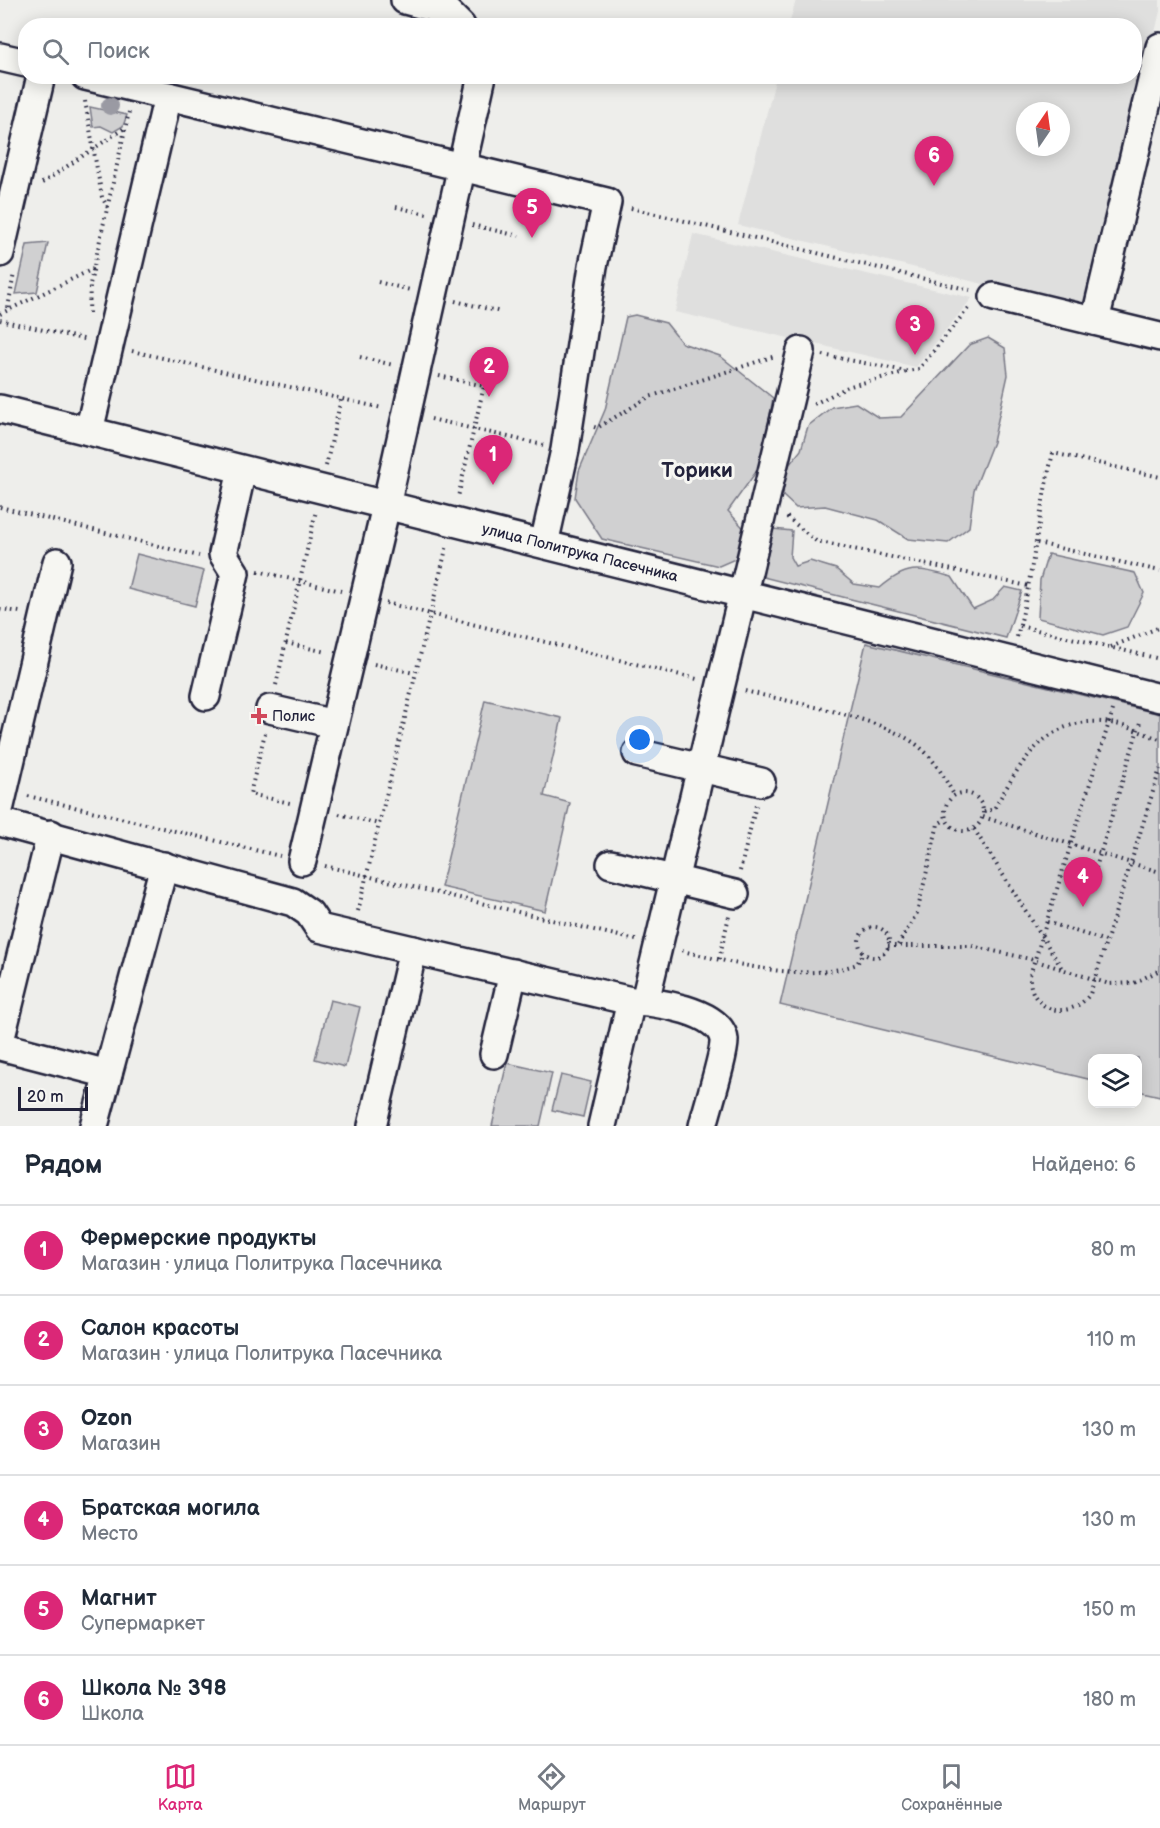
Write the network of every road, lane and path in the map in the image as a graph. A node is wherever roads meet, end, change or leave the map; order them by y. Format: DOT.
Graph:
graph roads {
  1 [pos="405,0"];
  2 [pos="453,18"];
  3 [pos="1160,47"];
  4 [pos="0,57"];
  5 [pos="18,61"];
  6 [pos="39,84"];
  7 [pos="84,84"];
  8 [pos="116,84"];
  9 [pos="480,84"];
  10 [pos="133,88"];
  11 [pos="168,96"];
  12 [pos="127,127"];
  13 [pos="94,148"];
  14 [pos="463,166"];
  15 [pos="14,194"];
  16 [pos="607,202"];
  17 [pos="108,208"];
  18 [pos="0,253"];
  19 [pos="93,269"];
  20 [pos="994,297"];
  21 [pos="0,314"];
  22 [pos="0,320"];
  23 [pos="1095,321"];
  24 [pos="1160,337"];
  25 [pos="104,344"];
  26 [pos="801,351"];
  27 [pos="906,371"];
  28 [pos="341,399"];
  29 [pos="0,409"];
  30 [pos="407,414"];
  31 [pos="785,419"];
  32 [pos="474,429"];
  33 [pos="89,431"];
  34 [pos="565,450"];
  35 [pos="242,470"];
  36 [pos="1160,477"];
  37 [pos="321,490"];
  38 [pos="457,500"];
  39 [pos="386,506"];
  40 [pos="763,511"];
  41 [pos="1037,543"];
  42 [pos="447,544"];
  43 [pos="544,544"];
  44 [pos="57,562"];
  45 [pos="1160,571"];
  46 [pos="1028,586"];
  47 [pos="743,594"];
  48 [pos="1020,626"];
  49 [pos="1160,627"];
  50 [pos="1110,647"];
  51 [pos="1160,659"];
  52 [pos="1011,661"];
  53 [pos="721,685"];
  54 [pos="206,696"];
  55 [pos="270,709"];
  56 [pos="1151,711"];
  57 [pos="1122,712"];
  58 [pos="1132,714"];
  59 [pos="1109,723"];
  60 [pos="334,724"];
  61 [pos="1139,732"];
  62 [pos="1160,739"];
  63 [pos="638,753"];
  64 [pos="701,768"];
  65 [pos="1160,769"];
  66 [pos="761,782"];
  67 [pos="250,794"];
  68 [pos="954,795"];
  69 [pos="2,798"];
  70 [pos="983,815"];
  71 [pos="946,819"];
  72 [pos="0,822"];
  73 [pos="974,829"];
  74 [pos="51,834"];
  75 [pos="1071,845"];
  76 [pos="1101,854"];
  77 [pos="302,861"];
  78 [pos="1131,863"];
  79 [pos="611,864"];
  80 [pos="164,866"];
  81 [pos="1160,872"];
  82 [pos="366,876"];
  83 [pos="674,879"];
  84 [pos="1089,891"];
  85 [pos="735,894"];
  86 [pos="1047,922"];
  87 [pos="352,935"];
  88 [pos="1042,937"];
  89 [pos="1106,941"];
  90 [pos="658,945"];
  91 [pos="888,946"];
  92 [pos="897,946"];
  93 [pos="413,950"];
  94 [pos="863,953"];
  95 [pos="1035,961"];
  96 [pos="1063,970"];
  97 [pos="1160,970"];
  98 [pos="513,973"];
  99 [pos="1094,980"];
  100 [pos="638,1001"];
  101 [pos="0,1041"];
  102 [pos="0,1046"];
  103 [pos="494,1054"];
  104 [pos="108,1074"];
  105 [pos="94,1126"];
  106 [pos="372,1126"];
  107 [pos="602,1126"];
  108 [pos="703,1126"];
  1 -- 2 [label="street"];
  3 -- 23 [label="street"];
  4 -- 5 [label="street"];
  6 -- 15 [label="street"];
  7 -- 13 [label="path"];
  8 -- 10 [label="street"];
  9 -- 14 [label="street"];
  10 -- 11 [label="street"];
  10 -- 12 [label="path"];
  11 -- 14 [label="street"];
  11 -- 25 [label="street"];
  12 -- 13 [label="path"];
  12 -- 17 [label="path"];
  13 -- 15 [label="path"];
  13 -- 17 [label="path"];
  14 -- 16 [label="street"];
  14 -- 30 [label="street"];
  15 -- 18 [label="street"];
  16 -- 20 [label="path"];
  16 -- 34 [label="street"];
  17 -- 19 [label="path"];
  19 -- 21 [label="path"];
  19 -- 25 [label="path"];
  20 -- 23 [label="street"];
  22 -- 25 [label="path"];
  23 -- 24 [label="street"];
  25 -- 28 [label="path"];
  25 -- 33 [label="street"];
  26 -- 31 [label="street"];
  27 -- 31 [label="path"];
  28 -- 30 [label="path"];
  28 -- 37 [label="path"];
  29 -- 33 [label="street, улица Политрука Пасечника"];
  30 -- 32 [label="path"];
  30 -- 39 [label="street"];
  31 -- 40 [label="street"];
  32 -- 34 [label="path"];
  32 -- 38 [label="path"];
  33 -- 35 [label="street, улица Политрука Пасечника"];
  34 -- 43 [label="street"];
  35 -- 37 [label="street, улица Политрука Пасечника"];
  35 -- 54 [label="street"];
  36 -- 41 [label="path"];
  37 -- 39 [label="street, улица Политрука Пасечника"];
  37 -- 55 [label="path"];
  39 -- 43 [label="street, улица Политрука Пасечника"];
  39 -- 60 [label="street"];
  40 -- 46 [label="path"];
  40 -- 47 [label="street"];
  41 -- 45 [label="path"];
  41 -- 46 [label="path"];
  42 -- 82 [label="path"];
  43 -- 47 [label="street, улица Политрука Пасечника"];
  44 -- 69 [label="street"];
  46 -- 48 [label="path"];
  47 -- 52 [label="street, улица Политрука Пасечника"];
  47 -- 53 [label="street"];
  48 -- 50 [label="path"];
  48 -- 52 [label="path"];
  49 -- 50 [label="path"];
  50 -- 51 [label="path"];
  52 -- 56 [label="street, улица Политрука Пасечника"];
  53 -- 64 [label="street"];
  53 -- 68 [label="path"];
  55 -- 60 [label="street"];
  55 -- 67 [label="path"];
  56 -- 58 [label="path"];
  56 -- 61 [label="path"];
  57 -- 59 [label="path"];
  59 -- 61 [label="path"];
  59 -- 70 [label="path"];
  59 -- 75 [label="path"];
  60 -- 77 [label="street"];
  61 -- 62 [label="path"];
  61 -- 76 [label="path"];
  63 -- 64 [label="street"];
  64 -- 66 [label="street"];
  64 -- 83 [label="street"];
  65 -- 78 [label="path"];
  68 -- 70 [label="path"];
  68 -- 71 [label="path"];
  69 -- 77 [label="path"];
  70 -- 73 [label="path"];
  70 -- 75 [label="path"];
  71 -- 73 [label="path"];
  71 -- 92 [label="path"];
  72 -- 74 [label="street"];
  73 -- 88 [label="path"];
  74 -- 80 [label="street"];
  74 -- 101 [label="street"];
  75 -- 76 [label="path"];
  75 -- 86 [label="path"];
  76 -- 78 [label="path"];
  76 -- 84 [label="path"];
  77 -- 82 [label="path"];
  78 -- 81 [label="path"];
  78 -- 89 [label="path"];
  79 -- 83 [label="street"];
  80 -- 87 [label="street"];
  80 -- 104 [label="street"];
  82 -- 87 [label="path"];
  82 -- 90 [label="path"];
  83 -- 85 [label="street"];
  83 -- 90 [label="street"];
  86 -- 88 [label="path"];
  86 -- 89 [label="path"];
  87 -- 93 [label="street"];
  88 -- 95 [label="path"];
  88 -- 96 [label="path"];
  89 -- 99 [label="path"];
  90 -- 94 [label="path"];
  90 -- 100 [label="street"];
  91 -- 92 [label="path"];
  91 -- 94 [label="path"];
  91 -- 94 [label="path"];
  92 -- 95 [label="path"];
  93 -- 98 [label="street"];
  93 -- 106 [label="street"];
  95 -- 96 [label="path"];
  95 -- 99 [label="path"];
  96 -- 99 [label="path"];
  97 -- 99 [label="path"];
  98 -- 100 [label="street"];
  98 -- 103 [label="street"];
  100 -- 107 [label="street"];
  100 -- 108 [label="street"];
  102 -- 104 [label="street"];
  104 -- 105 [label="street"];
}
